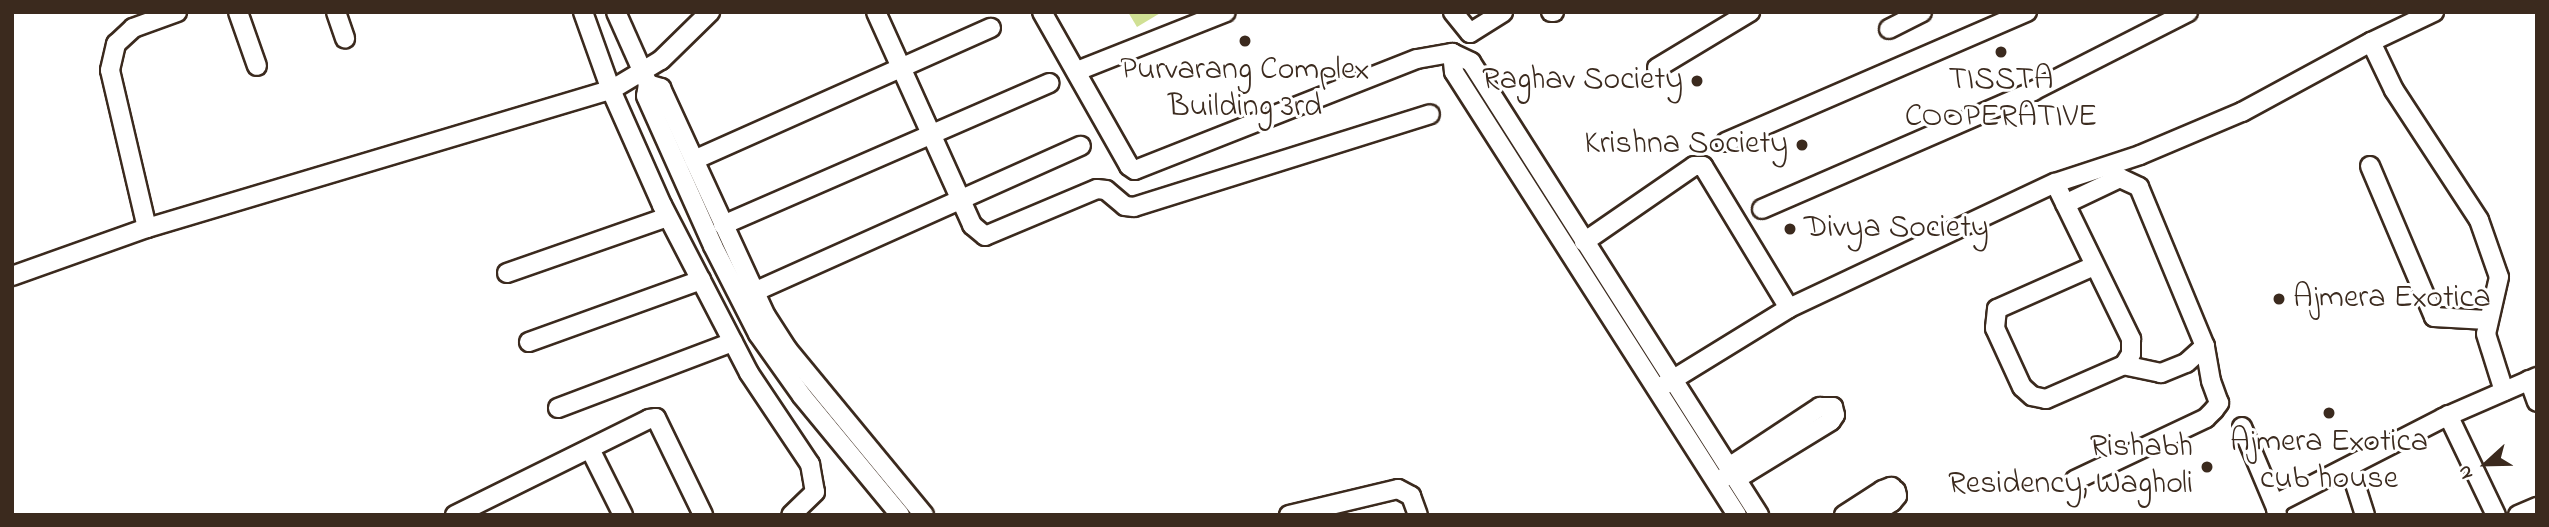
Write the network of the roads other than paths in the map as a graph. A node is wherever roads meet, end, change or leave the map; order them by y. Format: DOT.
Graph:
graph roads {
  1 [pos="177,12"];
  2 [pos="238,12"];
  3 [pos="336,12"];
  4 [pos="583,12"];
  5 [pos="616,12"];
  6 [pos="710,12"];
  7 [pos="876,12"];
  8 [pos="1042,12"];
  9 [pos="1226,12"];
  10 [pos="1453,12"];
  11 [pos="1503,12"];
  12 [pos="1750,12"];
  13 [pos="1922,12"];
  14 [pos="2027,12"];
  15 [pos="2188,12"];
  16 [pos="2434,12"];
  17 [pos="2163,18"];
  18 [pos="991,28"];
  19 [pos="1889,29"];
  20 [pos="345,38"];
  21 [pos="2371,42"];
  22 [pos="1452,53"];
  23 [pos="257,66"];
  24 [pos="900,68"];
  25 [pos="1657,68"];
  26 [pos="1077,71"];
  27 [pos="646,79"];
  28 [pos="1049,83"];
  29 [pos="611,90"];
  30 [pos="1495,100"];
  31 [pos="1480,110"];
  32 [pos="1430,114"];
  33 [pos="933,134"];
  34 [pos="1726,142"];
  35 [pos="1082,146"];
  36 [pos="694,160"];
  37 [pos="2370,166"];
  38 [pos="2055,183"];
  39 [pos="960,198"];
  40 [pos="2065,204"];
  41 [pos="1762,209"];
  42 [pos="668,217"];
  43 [pos="723,225"];
  44 [pos="147,228"];
  45 [pos="1573,236"];
  46 [pos="2094,267"];
  47 [pos="507,273"];
  48 [pos="12,275"];
  49 [pos="701,280"];
  50 [pos="754,292"];
  51 [pos="1789,308"];
  52 [pos="2487,320"];
  53 [pos="529,342"];
  54 [pos="733,342"];
  55 [pos="2205,346"];
  56 [pos="2124,365"];
  57 [pos="2533,379"];
  58 [pos="1665,385"];
  59 [pos="2504,391"];
  60 [pos="2537,402"];
  61 [pos="558,408"];
  62 [pos="2448,415"];
  63 [pos="2242,427"];
  64 [pos="590,449"];
  65 [pos="2350,468"];
  66 [pos="1731,472"];
  67 [pos="2075,480"];
  68 [pos="1716,483"];
  69 [pos="2537,507"];
  70 [pos="484,508"];
  71 [pos="2276,511"];
  72 [pos="456,515"];
  73 [pos="623,515"];
  74 [pos="703,515"];
  75 [pos="791,515"];
  76 [pos="900,515"];
  77 [pos="924,515"];
  78 [pos="1289,515"];
  79 [pos="1418,515"];
  80 [pos="1737,515"];
  81 [pos="1759,515"];
  82 [pos="1844,515"];
  83 [pos="1872,515"];
  84 [pos="2365,515"];
  85 [pos="2496,515"];
  86 [pos="2518,515"];
  1 -- 44 [label="street"];
  2 -- 23 [label="street"];
  3 -- 20 [label="street"];
  4 -- 29 [label="street"];
  5 -- 27 [label="street"];
  6 -- 27 [label="street"];
  7 -- 24 [label="street"];
  8 -- 26 [label="street"];
  9 -- 26 [label="street"];
  10 -- 11 [label="street"];
  12 -- 25 [label="street"];
  13 -- 19 [label="street"];
  14 -- 34 [label="street"];
  15 -- 17 [label="street"];
  16 -- 21 [label="street"];
  17 -- 41 [label="street"];
  18 -- 24 [label="street"];
  21 -- 38 [label="street"];
  21 -- 52 [label="street"];
  22 -- 26 [label="street"];
  22 -- 30 [label="street"];
  22 -- 31 [label="street"];
  24 -- 33 [label="street"];
  24 -- 36 [label="street"];
  27 -- 29 [label="street"];
  27 -- 36 [label="street"];
  27 -- 76 [label="street"];
  28 -- 33 [label="street"];
  29 -- 42 [label="street"];
  29 -- 44 [label="street"];
  30 -- 31 [label="street"];
  30 -- 45 [label="street"];
  31 -- 45 [label="street"];
  32 -- 39 [label="street"];
  33 -- 39 [label="street"];
  33 -- 43 [label="street"];
  35 -- 39 [label="street"];
  36 -- 43 [label="street"];
  37 -- 52 [label="street"];
  38 -- 40 [label="street"];
  38 -- 51 [label="street"];
  39 -- 50 [label="street"];
  40 -- 46 [label="street"];
  40 -- 55 [label="street"];
  42 -- 47 [label="street"];
  42 -- 49 [label="street"];
  43 -- 50 [label="street"];
  44 -- 48 [label="street"];
  45 -- 51 [label="street"];
  45 -- 58 [label="street"];
  46 -- 56 [label="street"];
  46 -- 56 [label="street"];
  49 -- 53 [label="street"];
  49 -- 54 [label="street"];
  50 -- 77 [label="street"];
  51 -- 58 [label="street"];
  52 -- 59 [label="street"];
  54 -- 61 [label="street"];
  54 -- 75 [label="street"];
  55 -- 56 [label="street"];
  55 -- 67 [label="street"];
  57 -- 59 [label="street"];
  57 -- 60 [label="street"];
  58 -- 66 [label="street"];
  58 -- 68 [label="street"];
  59 -- 62 [label="street"];
  62 -- 65 [label="street"];
  62 -- 85 [label="street"];
  63 -- 71 [label="street"];
  64 -- 70 [label="street"];
  64 -- 73 [label="street"];
  64 -- 74 [label="street"];
  65 -- 71 [label="street"];
  65 -- 84 [label="street"];
  66 -- 66 [label="street"];
  66 -- 68 [label="street"];
  66 -- 81 [label="street"];
  68 -- 80 [label="street"];
  69 -- 86 [label="street"];
  70 -- 72 [label="street"];
  78 -- 79 [label="street"];
  82 -- 83 [label="street"];
}
